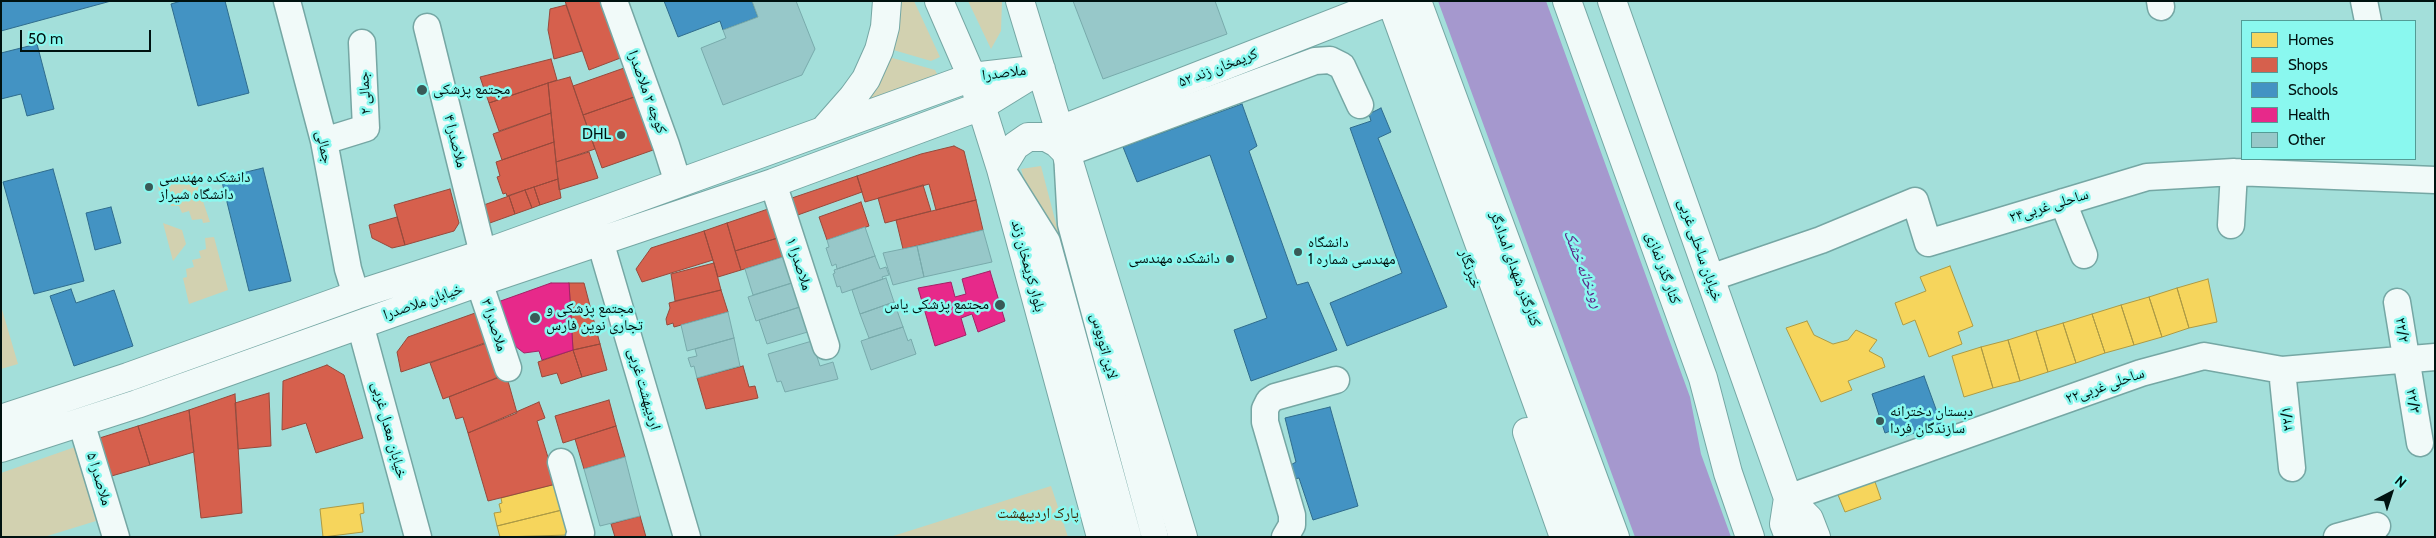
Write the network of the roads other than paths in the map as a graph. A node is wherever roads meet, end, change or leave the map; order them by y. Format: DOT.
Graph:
graph roads {
  1 [pos="287,1"];
  2 [pos="614,1"];
  3 [pos="888,1"];
  4 [pos="939,1"];
  5 [pos="1020,1"];
  6 [pos="1417,1"];
  7 [pos="1567,1"];
  8 [pos="1612,1"];
  9 [pos="2364,1"];
  10 [pos="1381,3"];
  11 [pos="2368,20"];
  12 [pos="427,27"];
  13 [pos="362,43"];
  14 [pos="1041,69"];
  15 [pos="972,77"];
  16 [pos="1360,105"];
  17 [pos="981,106"];
  18 [pos="821,133"];
  19 [pos="324,141"];
  20 [pos="1063,142"];
  21 [pos="845,156"];
  22 [pos="1001,169"];
  23 [pos="2234,172"];
  24 [pos="2435,180"];
  25 [pos="678,183"];
  26 [pos="773,183"];
  27 [pos="2064,202"];
  28 [pos="2231,225"];
  29 [pos="600,241"];
  30 [pos="483,254"];
  31 [pos="2084,254"];
  32 [pos="1710,278"];
  33 [pos="479,282"];
  34 [pos="356,295"];
  35 [pos="2397,302"];
  36 [pos="360,324"];
  37 [pos="826,346"];
  38 [pos="2435,357"];
  39 [pos="2406,360"];
  40 [pos="508,368"];
  41 [pos="2282,370"];
  42 [pos="128,377"];
  43 [pos="1703,378"];
  44 [pos="1336,380"];
  45 [pos="137,404"];
  46 [pos="1,419"];
  47 [pos="81,422"];
  48 [pos="2420,443"];
  49 [pos="1,448"];
  50 [pos="561,462"];
  51 [pos="2292,468"];
  52 [pos="1788,498"];
  53 [pos="2377,526"];
  54 [pos="580,536"];
  55 [pos="1287,536"];
  56 [pos="116,537"];
  57 [pos="418,537"];
  58 [pos="687,537"];
  59 [pos="1101,537"];
  60 [pos="1128,537"];
  61 [pos="1155,537"];
  62 [pos="1184,537"];
  63 [pos="1564,537"];
  64 [pos="1586,537"];
  65 [pos="1615,537"];
  66 [pos="1750,537"];
  67 [pos="1767,537"];
  68 [pos="1788,537"];
  69 [pos="1816,537"];
  70 [pos="2337,537"];
  1 -- 19 [label="street, جمالی"];
  2 -- 25 [label="street, کوچه ۲ ملاصدرا"];
  3 -- 18 [label="main road"];
  4 -- 15 [label="main road, بلوار کریمخان زند"];
  5 -- 14 [label="main road"];
  6 -- 65 [label="main road, کنارگذر شهدای امدادگر"];
  7 -- 43 [label="main road, کنار گذر نمازی"];
  8 -- 32 [label="main road, خیابان ساحلی غربی"];
  9 -- 11 [label="street"];
  10 -- 20 [label="main road, کریمخان زند ۵۲"];
  10 -- 63 [label="main road, خبرنگار"];
  10 -- 64 [label="main road"];
  12 -- 30 [label="street, ۴ ملاصدرا"];
  13 -- 19 [label="street, ۲ جمالی"];
  14 -- 15 [label="main road, ملاصدرا"];
  14 -- 17 [label="main road, ملاصدرا"];
  14 -- 20 [label="main road"];
  15 -- 17 [label="main road, بلوار کریمخان زند"];
  15 -- 18 [label="main road, ملاصدرا"];
  16 -- 20 [label="street"];
  17 -- 21 [label="main road, ملاصدرا"];
  17 -- 22 [label="main road, بلوار کریمخان زند"];
  18 -- 25 [label="main road, خیابان ملاصدرا"];
  19 -- 34 [label="street, جمالی"];
  20 -- 22 [label="main road"];
  20 -- 61 [label="street, لاین اتوبوس"];
  20 -- 62 [label="main road"];
  21 -- 26 [label="main road, خیابان ملاصدرا"];
  22 -- 59 [label="main road, بلوار کریمخان زند"];
  22 -- 60 [label="street, لاین اتوبوس"];
  23 -- 24 [label="street, ساحلی غربی۲۴"];
  23 -- 27 [label="street, ساحلی غربی۲۴"];
  23 -- 28 [label="street"];
  25 -- 30 [label="main road, خیابان ملاصدرا"];
  26 -- 29 [label="main road, خیابان ملاصدرا"];
  26 -- 37 [label="street, ۱ ملاصدرا"];
  27 -- 31 [label="street"];
  27 -- 32 [label="street, ساحلی غربی۲۴"];
  29 -- 33 [label="main road, خیابان ملاصدرا"];
  29 -- 58 [label="street, اردیبهشت غربی"];
  30 -- 34 [label="main road, خیابان ملاصدرا"];
  32 -- 52 [label="main road, خیابان ساحلی غربی"];
  33 -- 36 [label="main road, خیابان ملاصدرا"];
  33 -- 40 [label="street, ۳ ملاصدرا"];
  34 -- 42 [label="main road, خیابان ملاصدرا"];
  35 -- 39 [label="street, ۲۲/۲"];
  36 -- 45 [label="main road, خیابان ملاصدرا"];
  36 -- 57 [label="street, خیابان معدل غربی"];
  38 -- 39 [label="street, ساحلی غربی۲۲"];
  39 -- 41 [label="street, ساحلی غربی۲۲"];
  39 -- 48 [label="street, ۲۲/۳"];
  41 -- 51 [label="street, ۲۲/۱"];
  41 -- 52 [label="street, ساحلی غربی۲۲"];
  42 -- 45 [label="main road"];
  42 -- 46 [label="main road, خیابان ملاصدرا"];
  43 -- 66 [label="main road, کنار گذر نمازی"];
  43 -- 67 [label="main road"];
  44 -- 55 [label="street"];
  45 -- 47 [label="main road, خیابان ملاصدرا"];
  47 -- 49 [label="main road, خیابان ملاصدرا"];
  47 -- 56 [label="street, ۵ ملاصدرا"];
  50 -- 54 [label="street"];
  52 -- 68 [label="main road, خیابان ساحلی غربی"];
  52 -- 69 [label="main road, خیابان ساحلی غربی"];
  53 -- 70 [label="street"];
}
